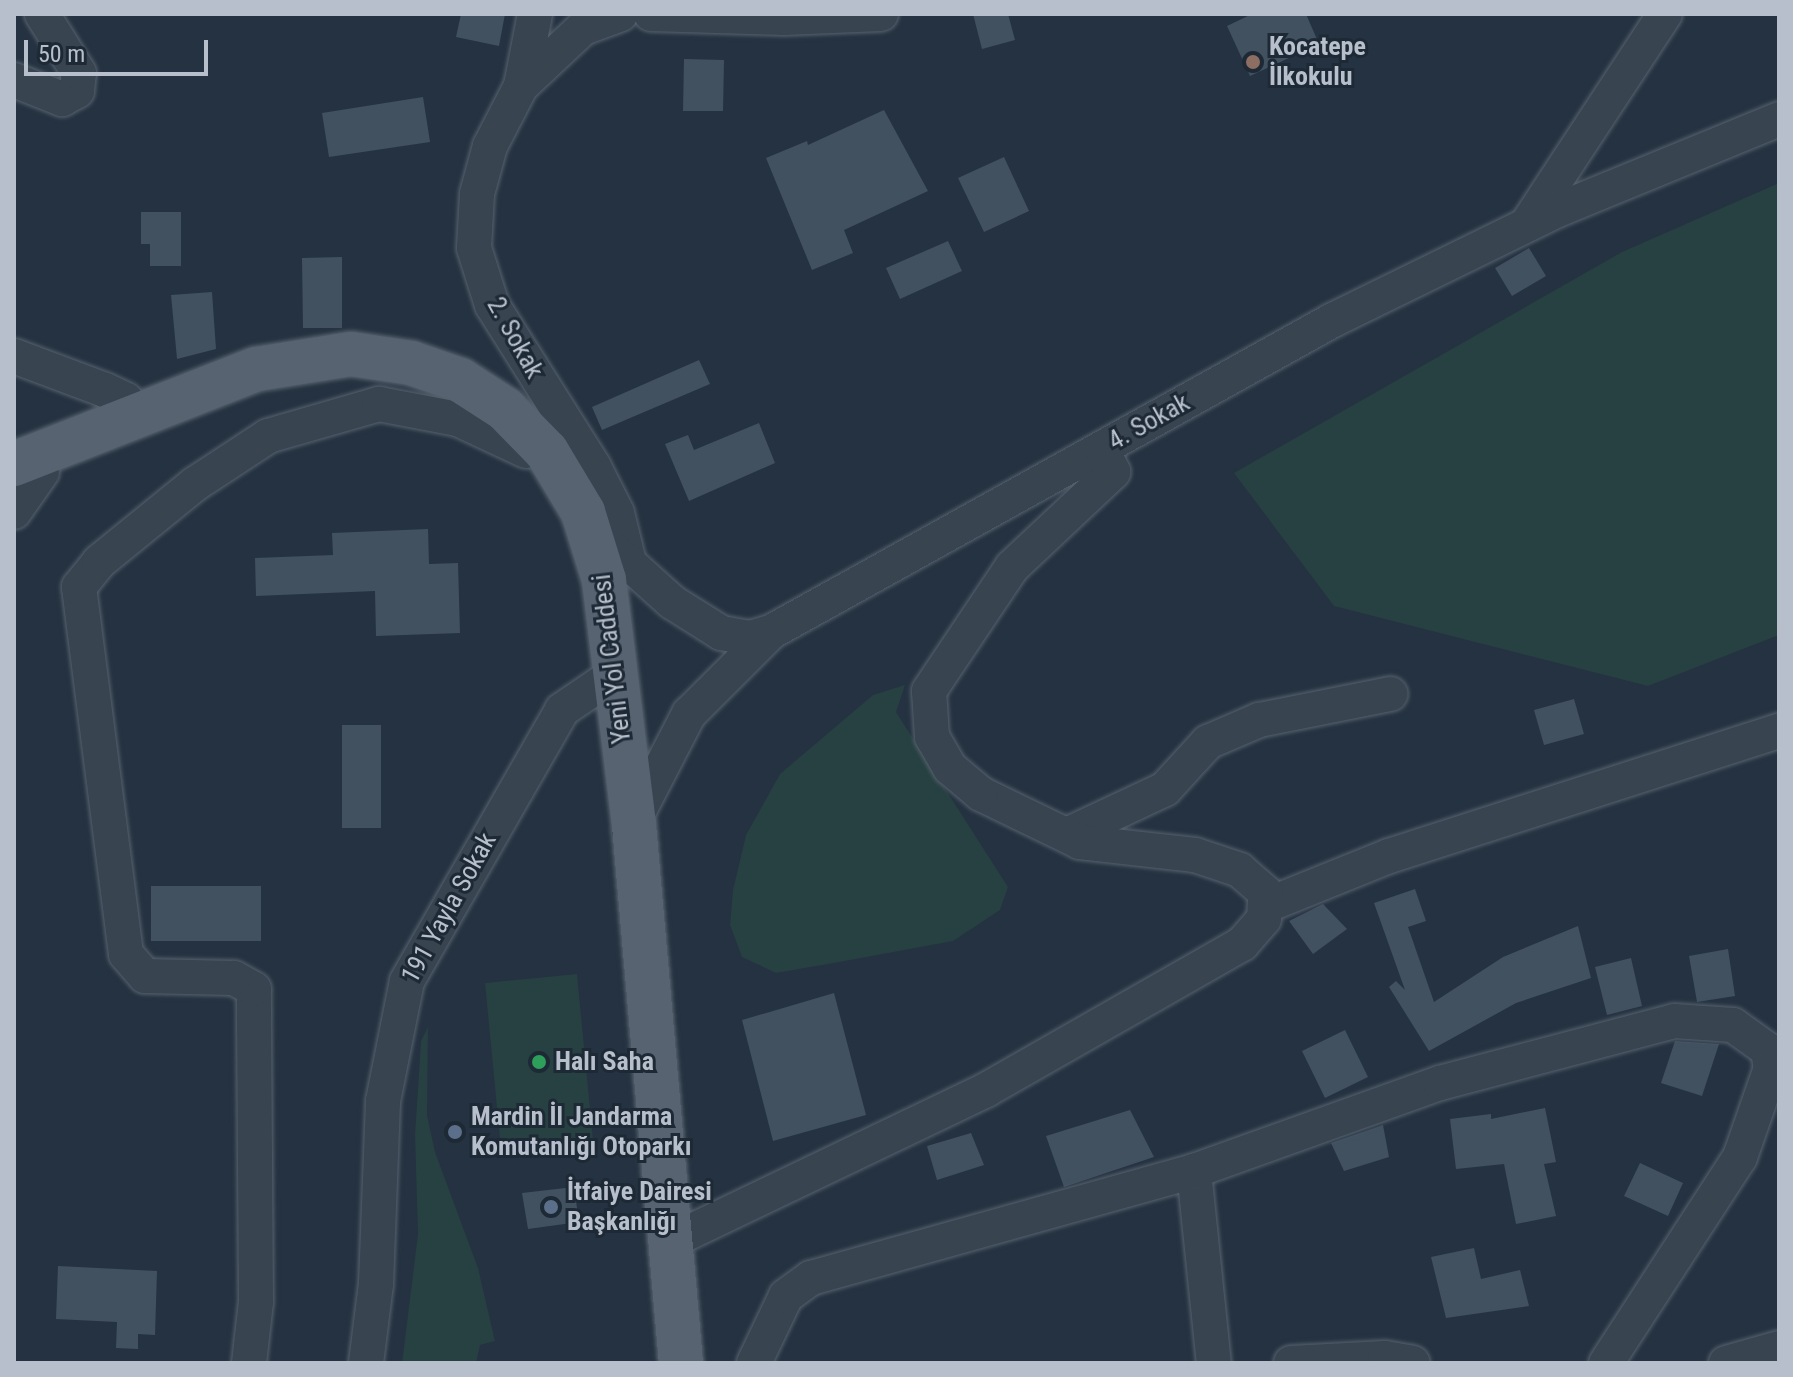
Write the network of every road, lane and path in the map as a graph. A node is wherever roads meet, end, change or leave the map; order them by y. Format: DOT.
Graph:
graph roads {
  1 [pos="42,14"];
  2 [pos="535,14"];
  3 [pos="621,14"];
  4 [pos="651,14"];
  5 [pos="881,14"];
  6 [pos="1665,14"];
  7 [pos="784,15"];
  8 [pos="14,80"];
  9 [pos="521,86"];
  10 [pos="1779,119"];
  11 [pos="1526,226"];
  12 [pos="14,356"];
  13 [pos="137,414"];
  14 [pos="1102,448"];
  15 [pos="526,451"];
  16 [pos="23,472"];
  17 [pos="14,512"];
  18 [pos="603,552"];
  19 [pos="771,632"];
  20 [pos="603,682"];
  21 [pos="1390,694"];
  22 [pos="1779,731"];
  23 [pos="624,835"];
  24 [pos="1067,835"];
  25 [pos="1265,906"];
  26 [pos="1194,1171"];
  27 [pos="671,1241"];
  28 [pos="1779,1348"];
  29 [pos="1305,1362"];
  30 [pos="249,1363"];
  31 [pos="366,1363"];
  32 [pos="665,1363"];
  33 [pos="681,1363"];
  34 [pos="754,1363"];
  35 [pos="1214,1363"];
  36 [pos="1413,1363"];
  37 [pos="1606,1363"];
  38 [pos="1726,1363"];
  1 -- 8 [label="street"];
  2 -- 9 [label="street, 2. Sokak"];
  3 -- 9 [label="street"];
  4 -- 7 [label="street"];
  5 -- 7 [label="street"];
  6 -- 11 [label="street"];
  9 -- 18 [label="street, 2. Sokak"];
  10 -- 11 [label="street, 4. Sokak"];
  11 -- 14 [label="street, 4. Sokak"];
  12 -- 13 [label="street"];
  13 -- 16 [label="main road, Yeni Yol Caddesi"];
  13 -- 18 [label="main road, Yeni Yol Caddesi"];
  14 -- 19 [label="street, 4. Sokak"];
  14 -- 24 [label="street"];
  15 -- 16 [label="main road, Yeni Yol Caddesi"];
  15 -- 18 [label="main road, Yeni Yol Caddesi"];
  15 -- 30 [label="street"];
  16 -- 17 [label="street"];
  18 -- 19 [label="street"];
  18 -- 20 [label="main road, Yeni Yol Caddesi"];
  18 -- 23 [label="main road, Yeni Yol Caddesi"];
  19 -- 23 [label="street, 4. Sokak"];
  20 -- 23 [label="main road, Yeni Yol Caddesi"];
  20 -- 31 [label="street, 191 Yayla Sokak"];
  21 -- 24 [label="street"];
  22 -- 25 [label="street"];
  23 -- 27 [label="main road, Yeni Yol Caddesi"];
  23 -- 32 [label="main road, Yeni Yol Caddesi"];
  24 -- 25 [label="street"];
  25 -- 27 [label="street"];
  26 -- 34 [label="street"];
  26 -- 35 [label="street"];
  26 -- 37 [label="street"];
  27 -- 33 [label="main road, Yeni Yol Caddesi"];
  28 -- 38 [label="street"];
  29 -- 36 [label="street"];
}
